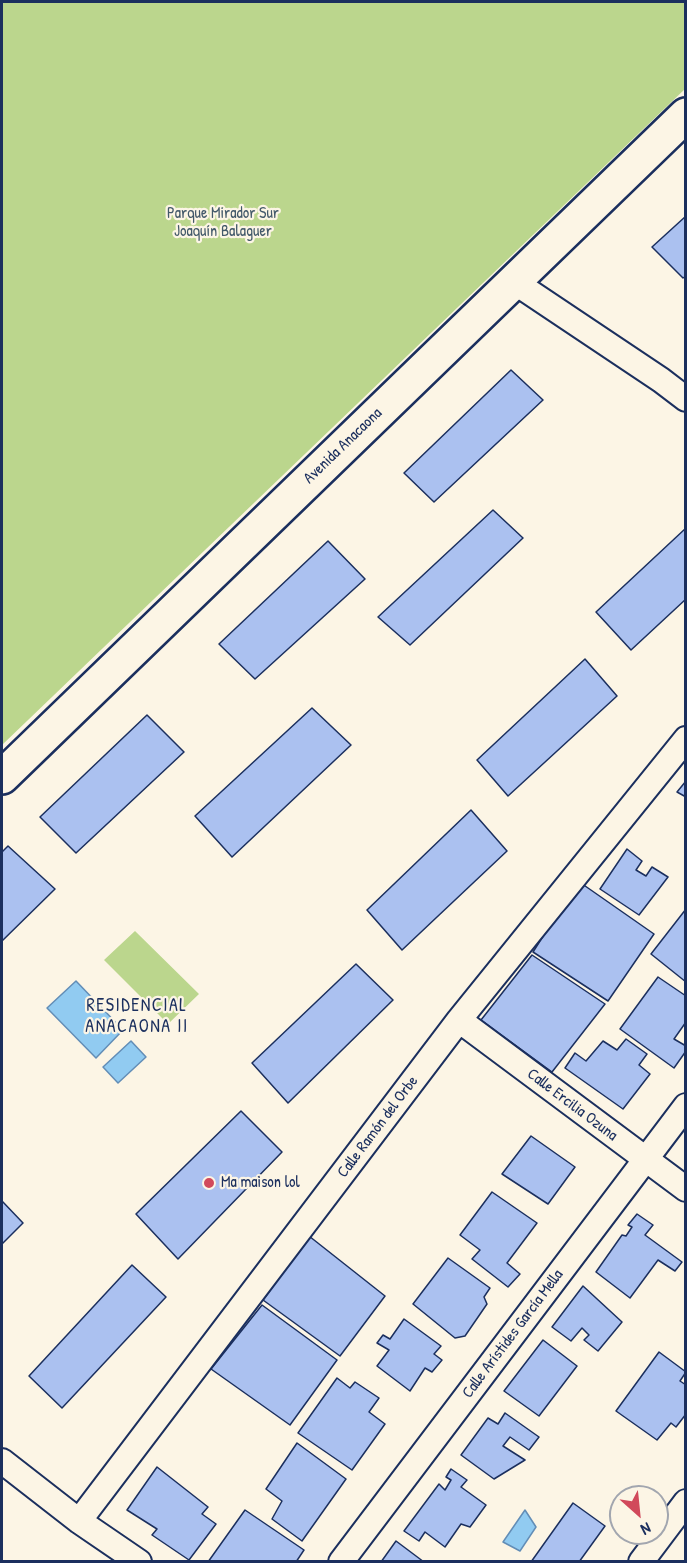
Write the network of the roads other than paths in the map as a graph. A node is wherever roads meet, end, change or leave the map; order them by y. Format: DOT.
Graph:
graph roads {
  1 [pos="686,115"];
  2 [pos="513,281"];
  3 [pos="686,399"];
  4 [pos="686,739"];
  5 [pos="2,777"];
  6 [pos="459,1020"];
  7 [pos="686,1106"];
  8 [pos="645,1159"];
  9 [pos="686,1190"];
  10 [pos="2,1461"];
  11 [pos="686,1502"];
  12 [pos="79,1521"];
  13 [pos="139,1562"];
  14 [pos="341,1562"];
  15 [pos="641,1562"];
  1 -- 2 [label="main road, Avenida Anacaona"];
  2 -- 3 [label="street"];
  2 -- 5 [label="main road, Avenida Anacaona"];
  4 -- 6 [label="street, Calle Ramón del Orbe"];
  6 -- 8 [label="street, Calle Ercilia Ozuna"];
  6 -- 12 [label="street, Calle Ramón del Orbe"];
  7 -- 8 [label="street, Calle Arístides García Mella"];
  8 -- 9 [label="street, Calle Ercilia Ozuna"];
  8 -- 14 [label="street, Calle Arístides García Mella"];
  10 -- 12 [label="street"];
  11 -- 15 [label="street"];
  12 -- 13 [label="street"];
}
